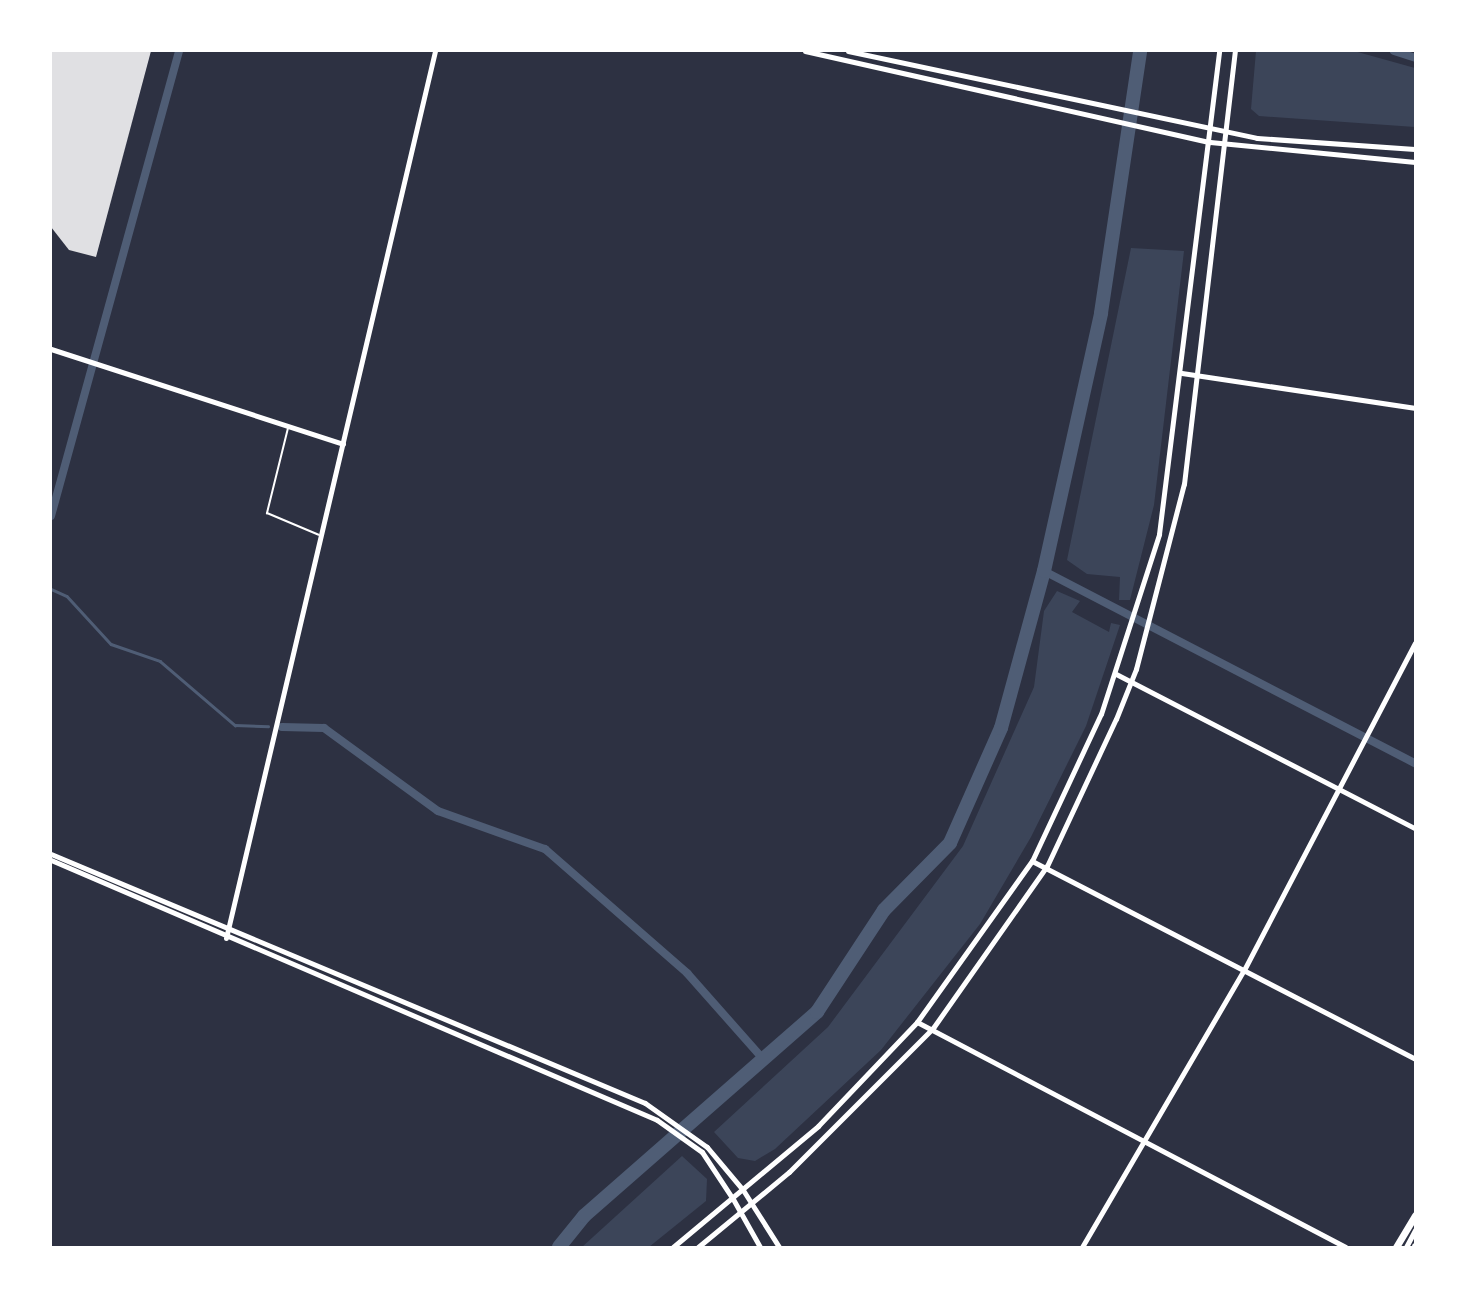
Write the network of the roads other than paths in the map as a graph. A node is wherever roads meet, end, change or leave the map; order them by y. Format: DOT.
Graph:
graph roads {
  1 [pos="435,51"];
  2 [pos="805,51"];
  3 [pos="848,51"];
  4 [pos="1219,51"];
  5 [pos="1235,51"];
  6 [pos="1211,127"];
  7 [pos="1227,131"];
  8 [pos="1210,142"];
  9 [pos="1226,144"];
  10 [pos="1415,149"];
  11 [pos="1415,162"];
  12 [pos="51,349"];
  13 [pos="1182,373"];
  14 [pos="1199,376"];
  15 [pos="1415,408"];
  16 [pos="288,426"];
  17 [pos="343,444"];
  18 [pos="321,535"];
  19 [pos="1415,643"];
  20 [pos="1116,674"];
  21 [pos="1131,681"];
  22 [pos="1338,789"];
  23 [pos="1415,828"];
  24 [pos="51,854"];
  25 [pos="51,860"];
  26 [pos="1032,861"];
  27 [pos="1047,866"];
  28 [pos="227,928"];
  29 [pos="226,937"];
  30 [pos="1244,970"];
  31 [pos="917,1022"];
  32 [pos="933,1028"];
  33 [pos="1415,1059"];
  34 [pos="1142,1143"];
  35 [pos="743,1190"];
  36 [pos="733,1199"];
  37 [pos="753,1203"];
  38 [pos="743,1211"];
  39 [pos="1415,1214"];
  40 [pos="1415,1230"];
  41 [pos="673,1247"];
  42 [pos="698,1247"];
  43 [pos="760,1247"];
  44 [pos="779,1247"];
  45 [pos="1082,1247"];
  46 [pos="1345,1247"];
  47 [pos="1396,1247"];
  48 [pos="1406,1247"];
  1 -- 17 [label="street"];
  2 -- 8 [label="street"];
  3 -- 6 [label="street"];
  4 -- 6 [label="street"];
  5 -- 7 [label="street"];
  6 -- 7 [label="street"];
  6 -- 8 [label="street"];
  7 -- 9 [label="street"];
  7 -- 10 [label="street"];
  8 -- 9 [label="street"];
  8 -- 13 [label="street"];
  9 -- 11 [label="street"];
  9 -- 14 [label="street"];
  12 -- 16 [label="street"];
  13 -- 14 [label="street"];
  13 -- 20 [label="street"];
  14 -- 15 [label="street"];
  14 -- 21 [label="street"];
  16 -- 17 [label="street"];
  16 -- 18 [label="lane"];
  17 -- 18 [label="street"];
  18 -- 28 [label="street"];
  19 -- 22 [label="street"];
  20 -- 21 [label="street"];
  20 -- 26 [label="street"];
  21 -- 22 [label="street"];
  21 -- 27 [label="street"];
  22 -- 23 [label="street"];
  22 -- 30 [label="street"];
  24 -- 28 [label="street"];
  25 -- 29 [label="street"];
  26 -- 27 [label="street"];
  26 -- 31 [label="street"];
  27 -- 30 [label="street"];
  27 -- 32 [label="street"];
  28 -- 29 [label="street"];
  28 -- 35 [label="street"];
  29 -- 36 [label="street"];
  30 -- 33 [label="street"];
  30 -- 34 [label="street"];
  31 -- 32 [label="street"];
  31 -- 35 [label="street"];
  32 -- 34 [label="street"];
  32 -- 37 [label="street"];
  34 -- 45 [label="street"];
  34 -- 46 [label="street"];
  35 -- 36 [label="street"];
  35 -- 37 [label="street"];
  36 -- 38 [label="street"];
  36 -- 41 [label="street"];
  37 -- 38 [label="street"];
  37 -- 44 [label="street"];
  38 -- 42 [label="street"];
  38 -- 43 [label="street"];
  39 -- 47 [label="highway"];
  40 -- 48 [label="street"];
}
